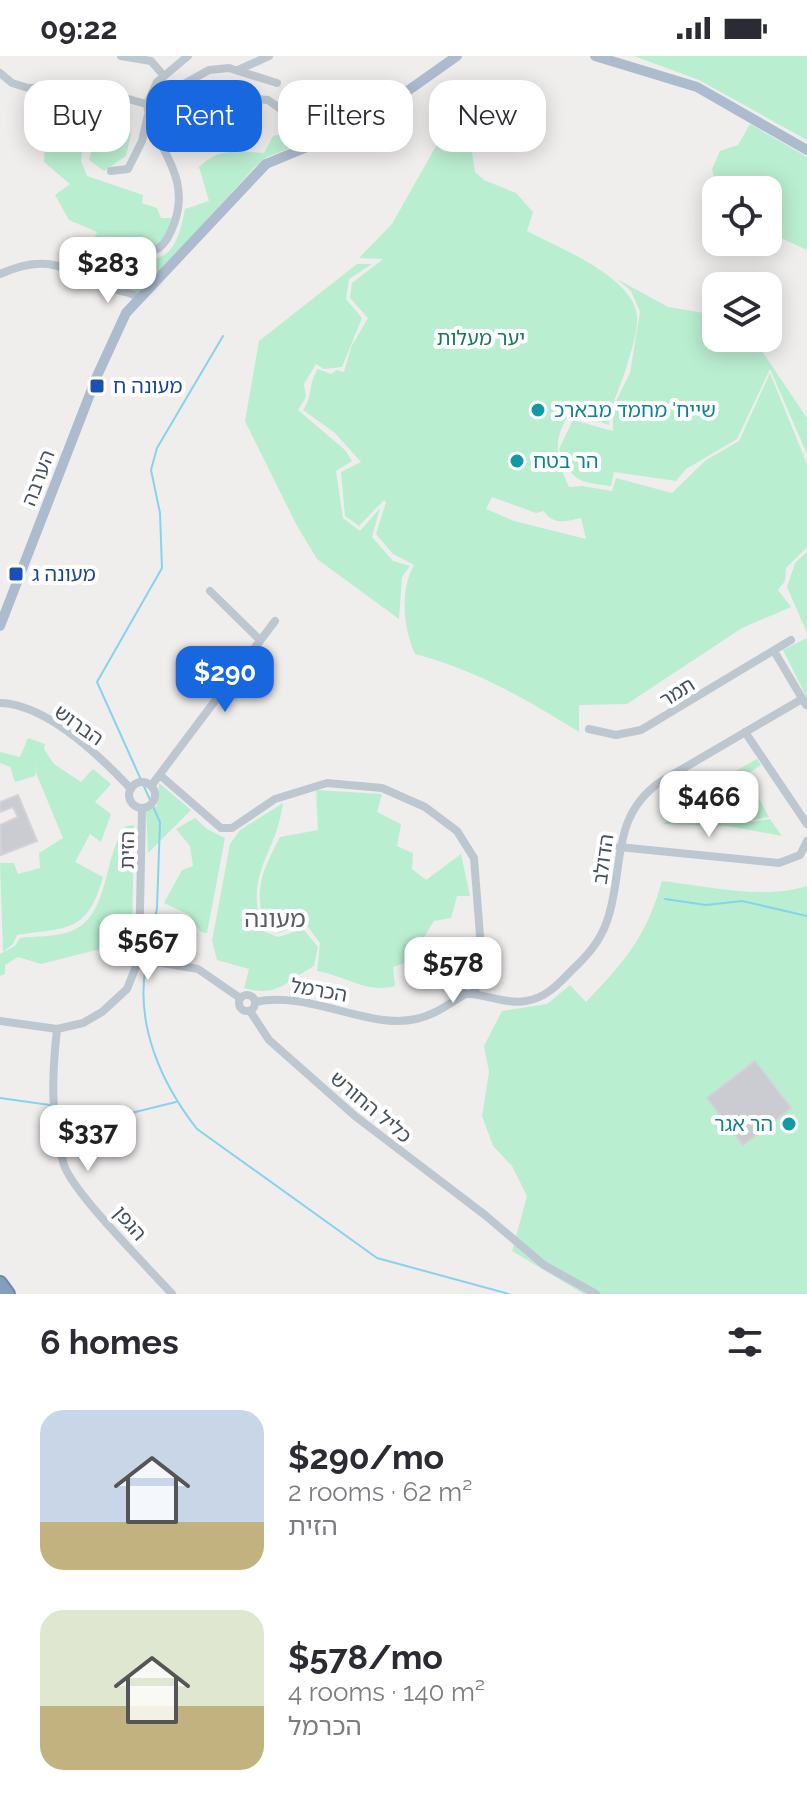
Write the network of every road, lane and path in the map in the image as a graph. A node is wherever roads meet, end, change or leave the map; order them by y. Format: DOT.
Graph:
graph roads {
  1 [pos="121,56"];
  2 [pos="188,56"];
  3 [pos="269,56"];
  4 [pos="457,56"];
  5 [pos="595,56"];
  6 [pos="237,70"];
  7 [pos="0,73"];
  8 [pos="164,76"];
  9 [pos="160,80"];
  10 [pos="193,80"];
  11 [pos="277,83"];
  12 [pos="146,108"];
  13 [pos="146,117"];
  14 [pos="807,150"];
  15 [pos="168,152"];
  16 [pos="111,171"];
  17 [pos="0,274"];
  18 [pos="95,280"];
  19 [pos="139,298"];
  20 [pos="210,591"];
  21 [pos="275,621"];
  22 [pos="0,626"];
  23 [pos="260,640"];
  24 [pos="791,640"];
  25 [pos="774,651"];
  26 [pos="804,702"];
  27 [pos="0,703"];
  28 [pos="589,729"];
  29 [pos="745,732"];
  30 [pos="161,776"];
  31 [pos="151,786"];
  32 [pos="131,789"];
  33 [pos="142,808"];
  34 [pos="807,824"];
  35 [pos="807,841"];
  36 [pos="619,847"];
  37 [pos="139,959"];
  38 [pos="474,982"];
  39 [pos="469,994"];
  40 [pos="495,998"];
  41 [pos="252,1006"];
  42 [pos="0,1021"];
  43 [pos="57,1029"];
  44 [pos="0,1283"];
  45 [pos="8,1294"];
  46 [pos="172,1294"];
  47 [pos="596,1294"];
  1 -- 8 [label="street"];
  2 -- 8 [label="street"];
  3 -- 6 [label="street"];
  4 -- 19 [label="main road, הערבה"];
  5 -- 14 [label="main road"];
  6 -- 10 [label="street"];
  6 -- 11 [label="street"];
  7 -- 12 [label="street"];
  8 -- 9 [label="street"];
  13 -- 16 [label="street"];
  15 -- 18 [label="street"];
  17 -- 18 [label="street"];
  18 -- 19 [label="street"];
  19 -- 22 [label="main road, הערבה"];
  20 -- 23 [label="street"];
  21 -- 23 [label="street"];
  23 -- 30 [label="street"];
  24 -- 25 [label="street, תמר"];
  25 -- 26 [label="street"];
  25 -- 28 [label="street, תמר"];
  26 -- 29 [label="street, הדולב"];
  27 -- 32 [label="street, הברוש"];
  29 -- 34 [label="street"];
  29 -- 36 [label="street, הדולב"];
  30 -- 31 [label="street"];
  30 -- 38 [label="street"];
  31 -- 32 [label="street"];
  31 -- 33 [label="street"];
  32 -- 33 [label="street"];
  33 -- 37 [label="street, הזית"];
  35 -- 36 [label="street"];
  36 -- 40 [label="street, הדולב"];
  37 -- 41 [label="street, הכרמל"];
  37 -- 43 [label="street, הזית"];
  38 -- 39 [label="street"];
  38 -- 39 [label="street"];
  38 -- 40 [label="street"];
  39 -- 40 [label="street, הדולב"];
  39 -- 41 [label="street, הכרמל"];
  41 -- 47 [label="street, כליל החורש"];
  42 -- 43 [label="street, הזית"];
  43 -- 46 [label="street, הגפן"];
  44 -- 45 [label="highway"];
}
